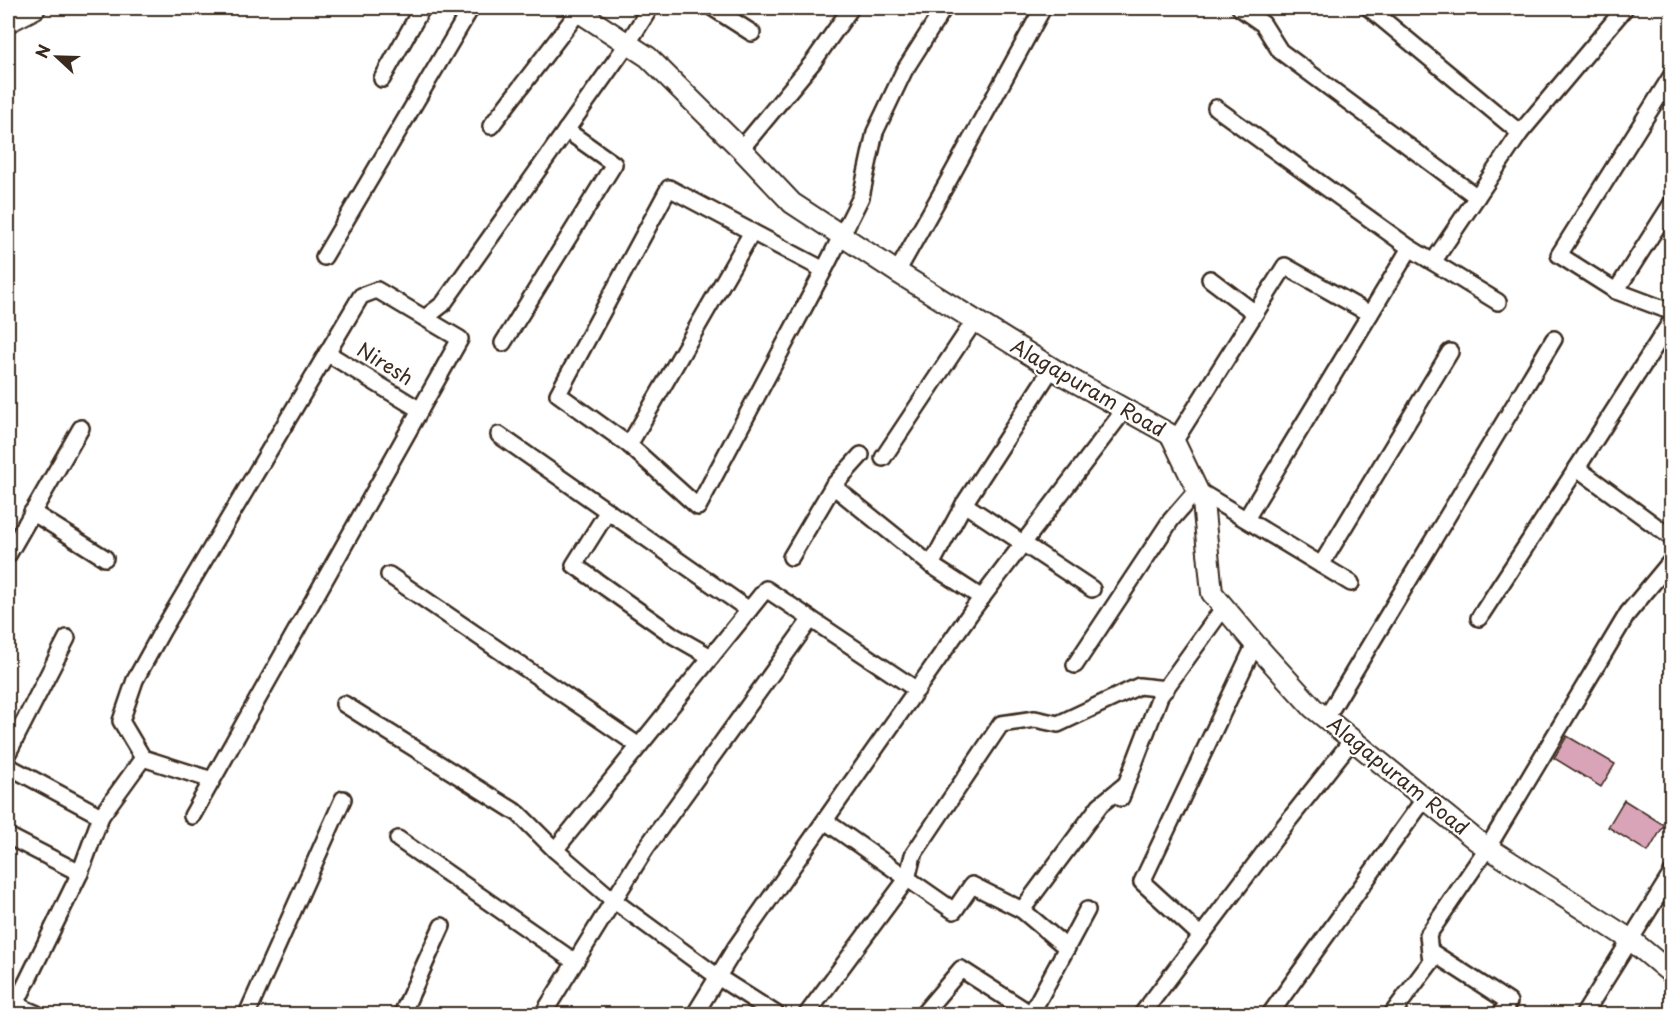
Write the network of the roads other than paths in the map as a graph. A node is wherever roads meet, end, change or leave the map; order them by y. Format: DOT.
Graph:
graph roads {
  1 [pos="35,8"];
  2 [pos="423,8"];
  3 [pos="471,8"];
  4 [pos="650,8"];
  5 [pos="713,8"];
  6 [pos="851,8"];
  7 [pos="944,8"];
  8 [pos="1043,8"];
  9 [pos="1240,8"];
  10 [pos="1369,8"];
  11 [pos="1625,8"];
  12 [pos="576,9"];
  13 [pos="8,22"];
  14 [pos="752,33"];
  15 [pos="628,43"];
  16 [pos="1671,75"];
  17 [pos="382,79"];
  18 [pos="1216,108"];
  19 [pos="491,126"];
  20 [pos="566,130"];
  21 [pos="1520,134"];
  22 [pos="741,149"];
  23 [pos="1477,197"];
  24 [pos="1671,203"];
  25 [pos="752,232"];
  26 [pos="842,236"];
  27 [pos="1410,248"];
  28 [pos="324,257"];
  29 [pos="1433,262"];
  30 [pos="824,270"];
  31 [pos="897,272"];
  32 [pos="1210,279"];
  33 [pos="1616,291"];
  34 [pos="1497,302"];
  35 [pos="1671,312"];
  36 [pos="1255,313"];
  37 [pos="1370,314"];
  38 [pos="425,318"];
  39 [pos="975,320"];
  40 [pos="1671,320"];
  41 [pos="1554,339"];
  42 [pos="502,343"];
  43 [pos="1450,352"];
  44 [pos="327,353"];
  45 [pos="1052,368"];
  46 [pos="420,410"];
  47 [pos="1125,410"];
  48 [pos="81,428"];
  49 [pos="500,435"];
  50 [pos="1174,442"];
  51 [pos="629,445"];
  52 [pos="861,455"];
  53 [pos="883,458"];
  54 [pos="1577,468"];
  55 [pos="833,486"];
  56 [pos="1197,490"];
  57 [pos="964,504"];
  58 [pos="32,512"];
  59 [pos="608,512"];
  60 [pos="1246,519"];
  61 [pos="1671,538"];
  62 [pos="1023,544"];
  63 [pos="8,555"];
  64 [pos="105,558"];
  65 [pos="791,558"];
  66 [pos="1671,560"];
  67 [pos="931,565"];
  68 [pos="1321,565"];
  69 [pos="389,575"];
  70 [pos="1351,583"];
  71 [pos="1092,589"];
  72 [pos="982,598"];
  73 [pos="1224,607"];
  74 [pos="749,610"];
  75 [pos="1479,618"];
  76 [pos="811,619"];
  77 [pos="67,638"];
  78 [pos="1255,644"];
  79 [pos="711,657"];
  80 [pos="1075,665"];
  81 [pos="1166,689"];
  82 [pos="917,690"];
  83 [pos="344,704"];
  84 [pos="1326,718"];
  85 [pos="1353,739"];
  86 [pos="639,746"];
  87 [pos="8,753"];
  88 [pos="143,758"];
  89 [pos="8,766"];
  90 [pos="212,780"];
  91 [pos="1425,798"];
  92 [pos="343,799"];
  93 [pos="101,816"];
  94 [pos="192,816"];
  95 [pos="825,821"];
  96 [pos="8,836"];
  97 [pos="398,839"];
  98 [pos="1488,847"];
  99 [pos="555,850"];
  100 [pos="80,873"];
  101 [pos="1671,873"];
  102 [pos="908,879"];
  103 [pos="614,900"];
  104 [pos="1022,910"];
  105 [pos="1087,910"];
  106 [pos="442,926"];
  107 [pos="1201,936"];
  108 [pos="1631,940"];
  109 [pos="1067,948"];
  110 [pos="1430,951"];
  111 [pos="575,962"];
  112 [pos="1671,974"];
  113 [pos="718,977"];
  114 [pos="14,1010"];
  115 [pos="37,1014"];
  116 [pos="248,1014"];
  117 [pos="402,1014"];
  118 [pos="543,1014"];
  119 [pos="695,1014"];
  120 [pos="776,1014"];
  121 [pos="807,1014"];
  122 [pos="923,1014"];
  123 [pos="1031,1014"];
  124 [pos="1142,1014"];
  125 [pos="1270,1014"];
  126 [pos="1392,1014"];
  127 [pos="1500,1014"];
  128 [pos="1584,1014"];
  1 -- 13 [label="main road"];
  2 -- 17 [label="street"];
  3 -- 28 [label="street"];
  4 -- 15 [label="street"];
  5 -- 14 [label="street"];
  6 -- 22 [label="street"];
  7 -- 26 [label="street"];
  8 -- 31 [label="street"];
  9 -- 23 [label="street"];
  10 -- 21 [label="street"];
  11 -- 21 [label="street"];
  12 -- 15 [label="main road, Alagapuram Road"];
  12 -- 19 [label="street"];
  15 -- 20 [label="street"];
  15 -- 22 [label="main road, Alagapuram Road"];
  16 -- 33 [label="street"];
  18 -- 27 [label="street"];
  20 -- 38 [label="street"];
  20 -- 42 [label="street"];
  21 -- 23 [label="street"];
  22 -- 26 [label="main road, Alagapuram Road"];
  23 -- 29 [label="street"];
  24 -- 33 [label="street"];
  25 -- 30 [label="street"];
  25 -- 51 [label="street"];
  25 -- 51 [label="street"];
  26 -- 30 [label="street"];
  26 -- 31 [label="main road, Alagapuram Road"];
  27 -- 29 [label="street"];
  27 -- 37 [label="street"];
  29 -- 34 [label="street"];
  30 -- 51 [label="street"];
  31 -- 39 [label="main road, Alagapuram Road"];
  32 -- 36 [label="street"];
  33 -- 35 [label="street"];
  36 -- 37 [label="street"];
  36 -- 50 [label="street"];
  37 -- 60 [label="street"];
  38 -- 44 [label="street"];
  38 -- 46 [label="street"];
  39 -- 45 [label="main road, Alagapuram Road"];
  39 -- 53 [label="street"];
  40 -- 54 [label="street"];
  41 -- 84 [label="street"];
  43 -- 68 [label="street"];
  44 -- 46 [label="street, Niresh"];
  44 -- 88 [label="street"];
  45 -- 47 [label="main road, Alagapuram Road"];
  45 -- 57 [label="street"];
  46 -- 90 [label="street"];
  47 -- 50 [label="main road, Alagapuram Road"];
  47 -- 62 [label="street"];
  48 -- 58 [label="street"];
  49 -- 59 [label="street"];
  50 -- 56 [label="main road, Alagapuram Road"];
  52 -- 55 [label="street"];
  54 -- 61 [label="street"];
  54 -- 75 [label="street"];
  55 -- 65 [label="street"];
  55 -- 67 [label="street"];
  56 -- 60 [label="street"];
  56 -- 73 [label="main road, Alagapuram Road"];
  56 -- 80 [label="street"];
  57 -- 62 [label="street"];
  57 -- 67 [label="street"];
  58 -- 63 [label="street"];
  58 -- 64 [label="street"];
  59 -- 74 [label="street"];
  59 -- 79 [label="street"];
  60 -- 68 [label="street"];
  62 -- 71 [label="street"];
  62 -- 72 [label="street"];
  66 -- 98 [label="street"];
  67 -- 72 [label="street"];
  68 -- 70 [label="street"];
  69 -- 86 [label="street"];
  72 -- 82 [label="street"];
  73 -- 78 [label="main road, Alagapuram Road"];
  73 -- 81 [label="street"];
  74 -- 76 [label="street"];
  74 -- 79 [label="street"];
  76 -- 82 [label="street"];
  76 -- 103 [label="street"];
  77 -- 87 [label="street"];
  78 -- 84 [label="main road, Alagapuram Road"];
  78 -- 107 [label="street"];
  79 -- 86 [label="street"];
  81 -- 102 [label="street"];
  81 -- 104 [label="street"];
  82 -- 95 [label="street"];
  83 -- 99 [label="street"];
  84 -- 85 [label="main road, Alagapuram Road"];
  85 -- 91 [label="main road, Alagapuram Road"];
  85 -- 107 [label="street"];
  86 -- 99 [label="street"];
  88 -- 90 [label="street"];
  88 -- 93 [label="street"];
  89 -- 93 [label="street"];
  90 -- 94 [label="street"];
  91 -- 98 [label="main road, Alagapuram Road"];
  91 -- 125 [label="street"];
  92 -- 116 [label="street"];
  93 -- 100 [label="street"];
  95 -- 102 [label="street"];
  95 -- 113 [label="street"];
  96 -- 100 [label="street"];
  97 -- 111 [label="street"];
  98 -- 108 [label="main road, Alagapuram Road"];
  98 -- 110 [label="street"];
  99 -- 103 [label="street"];
  100 -- 114 [label="street"];
  101 -- 108 [label="street"];
  102 -- 104 [label="street"];
  102 -- 121 [label="street"];
  103 -- 111 [label="street"];
  103 -- 113 [label="street"];
  104 -- 109 [label="street"];
  105 -- 109 [label="street"];
  106 -- 117 [label="street"];
  107 -- 124 [label="street"];
  108 -- 112 [label="main road, Alagapuram Road"];
  108 -- 128 [label="street"];
  109 -- 123 [label="street"];
  110 -- 126 [label="street"];
  110 -- 127 [label="street"];
  111 -- 118 [label="street"];
  113 -- 119 [label="street"];
  113 -- 120 [label="street"];
  114 -- 115 [label="street"];
  122 -- 123 [label="street"];
}
